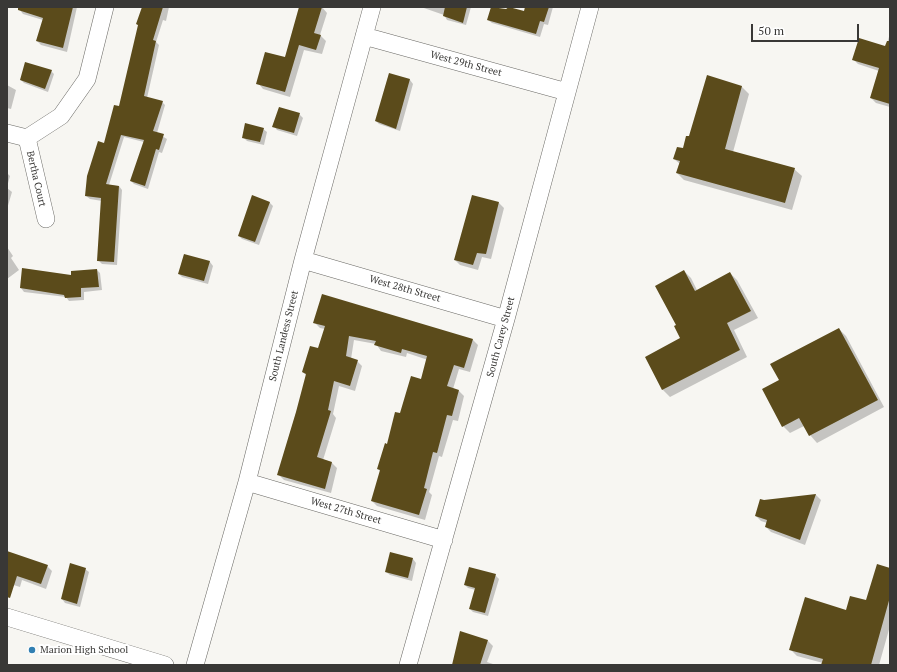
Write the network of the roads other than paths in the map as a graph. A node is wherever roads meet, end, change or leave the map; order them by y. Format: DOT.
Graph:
graph roads {
  1 [pos="105,7"];
  2 [pos="372,7"];
  3 [pos="590,7"];
  4 [pos="364,36"];
  5 [pos="567,92"];
  6 [pos="7,133"];
  7 [pos="27,138"];
  8 [pos="46,219"];
  9 [pos="303,260"];
  10 [pos="506,319"];
  11 [pos="247,482"];
  12 [pos="444,540"];
  13 [pos="7,617"];
  14 [pos="165,665"];
  15 [pos="195,665"];
  16 [pos="408,665"];
  1 -- 7 [label="street"];
  2 -- 4 [label="street, South Landess Street"];
  3 -- 5 [label="street, South Carey Street"];
  4 -- 5 [label="street, West 29th Street"];
  4 -- 9 [label="street, South Landess Street"];
  5 -- 10 [label="street, South Carey Street"];
  6 -- 7 [label="street"];
  7 -- 8 [label="street, Bertha Court"];
  9 -- 10 [label="street, West 28th Street"];
  9 -- 11 [label="street, South Landess Street"];
  10 -- 12 [label="street, South Carey Street"];
  11 -- 12 [label="street, West 27th Street"];
  11 -- 15 [label="street, South Landess Street"];
  12 -- 16 [label="street, South Carey Street"];
  13 -- 14 [label="street"];
}
